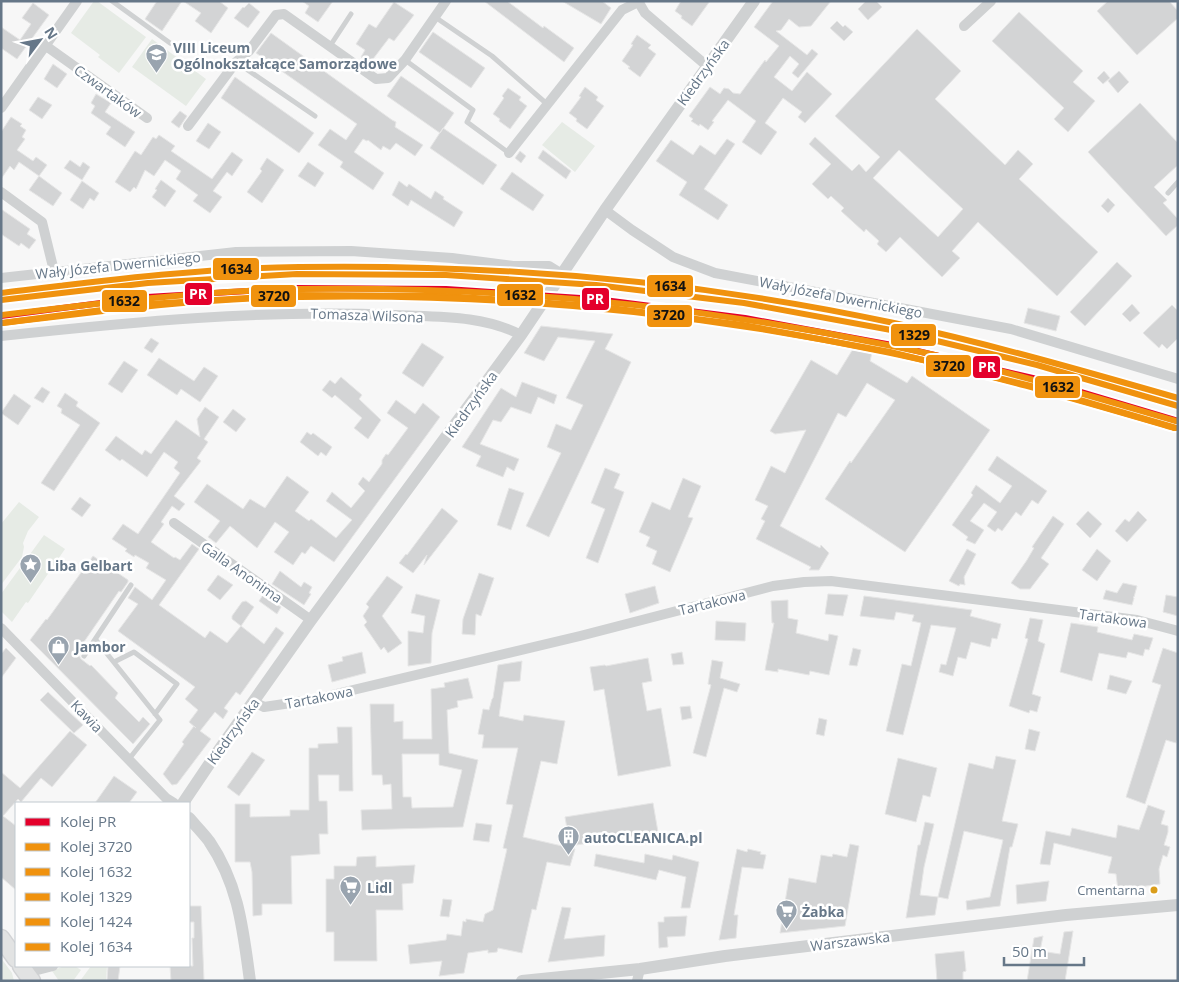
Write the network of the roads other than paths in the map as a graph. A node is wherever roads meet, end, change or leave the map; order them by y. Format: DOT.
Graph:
graph roads {
  1 [pos="77,1"];
  2 [pos="112,1"];
  3 [pos="446,1"];
  4 [pos="754,1"];
  5 [pos="991,1"];
  6 [pos="639,2"];
  7 [pos="352,14"];
  8 [pos="435,17"];
  9 [pos="964,26"];
  10 [pos="170,43"];
  11 [pos="46,46"];
  12 [pos="330,46"];
  13 [pos="406,60"];
  14 [pos="236,62"];
  15 [pos="707,66"];
  16 [pos="548,105"];
  17 [pos="1,108"];
  18 [pos="315,116"];
  19 [pos="146,118"];
  20 [pos="188,126"];
  21 [pos="510,153"];
  22 [pos="1178,182"];
  23 [pos="1,192"];
  24 [pos="1168,193"];
  25 [pos="605,210"];
  26 [pos="54,271"];
  27 [pos="562,274"];
  28 [pos="1,278"];
  29 [pos="521,335"];
  30 [pos="1,336"];
  31 [pos="1178,379"];
  32 [pos="174,523"];
  33 [pos="131,585"];
  34 [pos="311,620"];
  35 [pos="1,628"];
  36 [pos="1178,631"];
  37 [pos="96,640"];
  38 [pos="84,656"];
  39 [pos="114,662"];
  40 [pos="254,702"];
  41 [pos="155,714"];
  42 [pos="129,759"];
  43 [pos="172,802"];
  44 [pos="184,802"];
  45 [pos="190,819"];
  46 [pos="1178,905"];
  47 [pos="1,938"];
  48 [pos="15,958"];
  49 [pos="50,967"];
  50 [pos="23,973"];
  51 [pos="638,975"];
  52 [pos="250,981"];
  53 [pos="522,981"];
  1 -- 11 [label="street"];
  2 -- 10 [label="lane"];
  3 -- 8 [label="street"];
  4 -- 15 [label="street, Kiedrzyńska"];
  5 -- 9 [label="street"];
  6 -- 15 [label="street"];
  6 -- 16 [label="street"];
  7 -- 12 [label="lane"];
  8 -- 13 [label="street"];
  8 -- 16 [label="lane"];
  11 -- 17 [label="street"];
  11 -- 19 [label="street, Czwartaków"];
  12 -- 13 [label="street"];
  12 -- 14 [label="street"];
  13 -- 21 [label="lane"];
  14 -- 18 [label="lane"];
  14 -- 20 [label="street"];
  15 -- 25 [label="street, Kiedrzyńska"];
  16 -- 21 [label="street"];
  22 -- 24 [label="lane"];
  23 -- 26 [label="street"];
  25 -- 27 [label="street, Kiedrzyńska"];
  25 -- 31 [label="street, Wały Józefa Dwernickiego"];
  26 -- 27 [label="street, Wały Józefa Dwernickiego"];
  26 -- 28 [label="street, Wały Józefa Dwernickiego"];
  27 -- 29 [label="street, Kiedrzyńska"];
  29 -- 30 [label="street, Tomasza Wilsona"];
  29 -- 34 [label="street, Kiedrzyńska"];
  32 -- 34 [label="street, Galla Anonima"];
  33 -- 37 [label="lane"];
  34 -- 40 [label="street, Kiedrzyńska"];
  35 -- 42 [label="street, Kawia"];
  36 -- 40 [label="street, Tartakowa"];
  37 -- 38 [label="lane"];
  37 -- 39 [label="lane"];
  39 -- 41 [label="lane"];
  39 -- 41 [label="lane"];
  40 -- 44 [label="street, Kiedrzyńska"];
  41 -- 42 [label="lane"];
  42 -- 43 [label="street, Kawia"];
  45 -- 52 [label="street"];
  46 -- 51 [label="street, Warszawska"];
  47 -- 48 [label="main road"];
  49 -- 50 [label="street"];
  51 -- 53 [label="street, Warszawska"];
}
